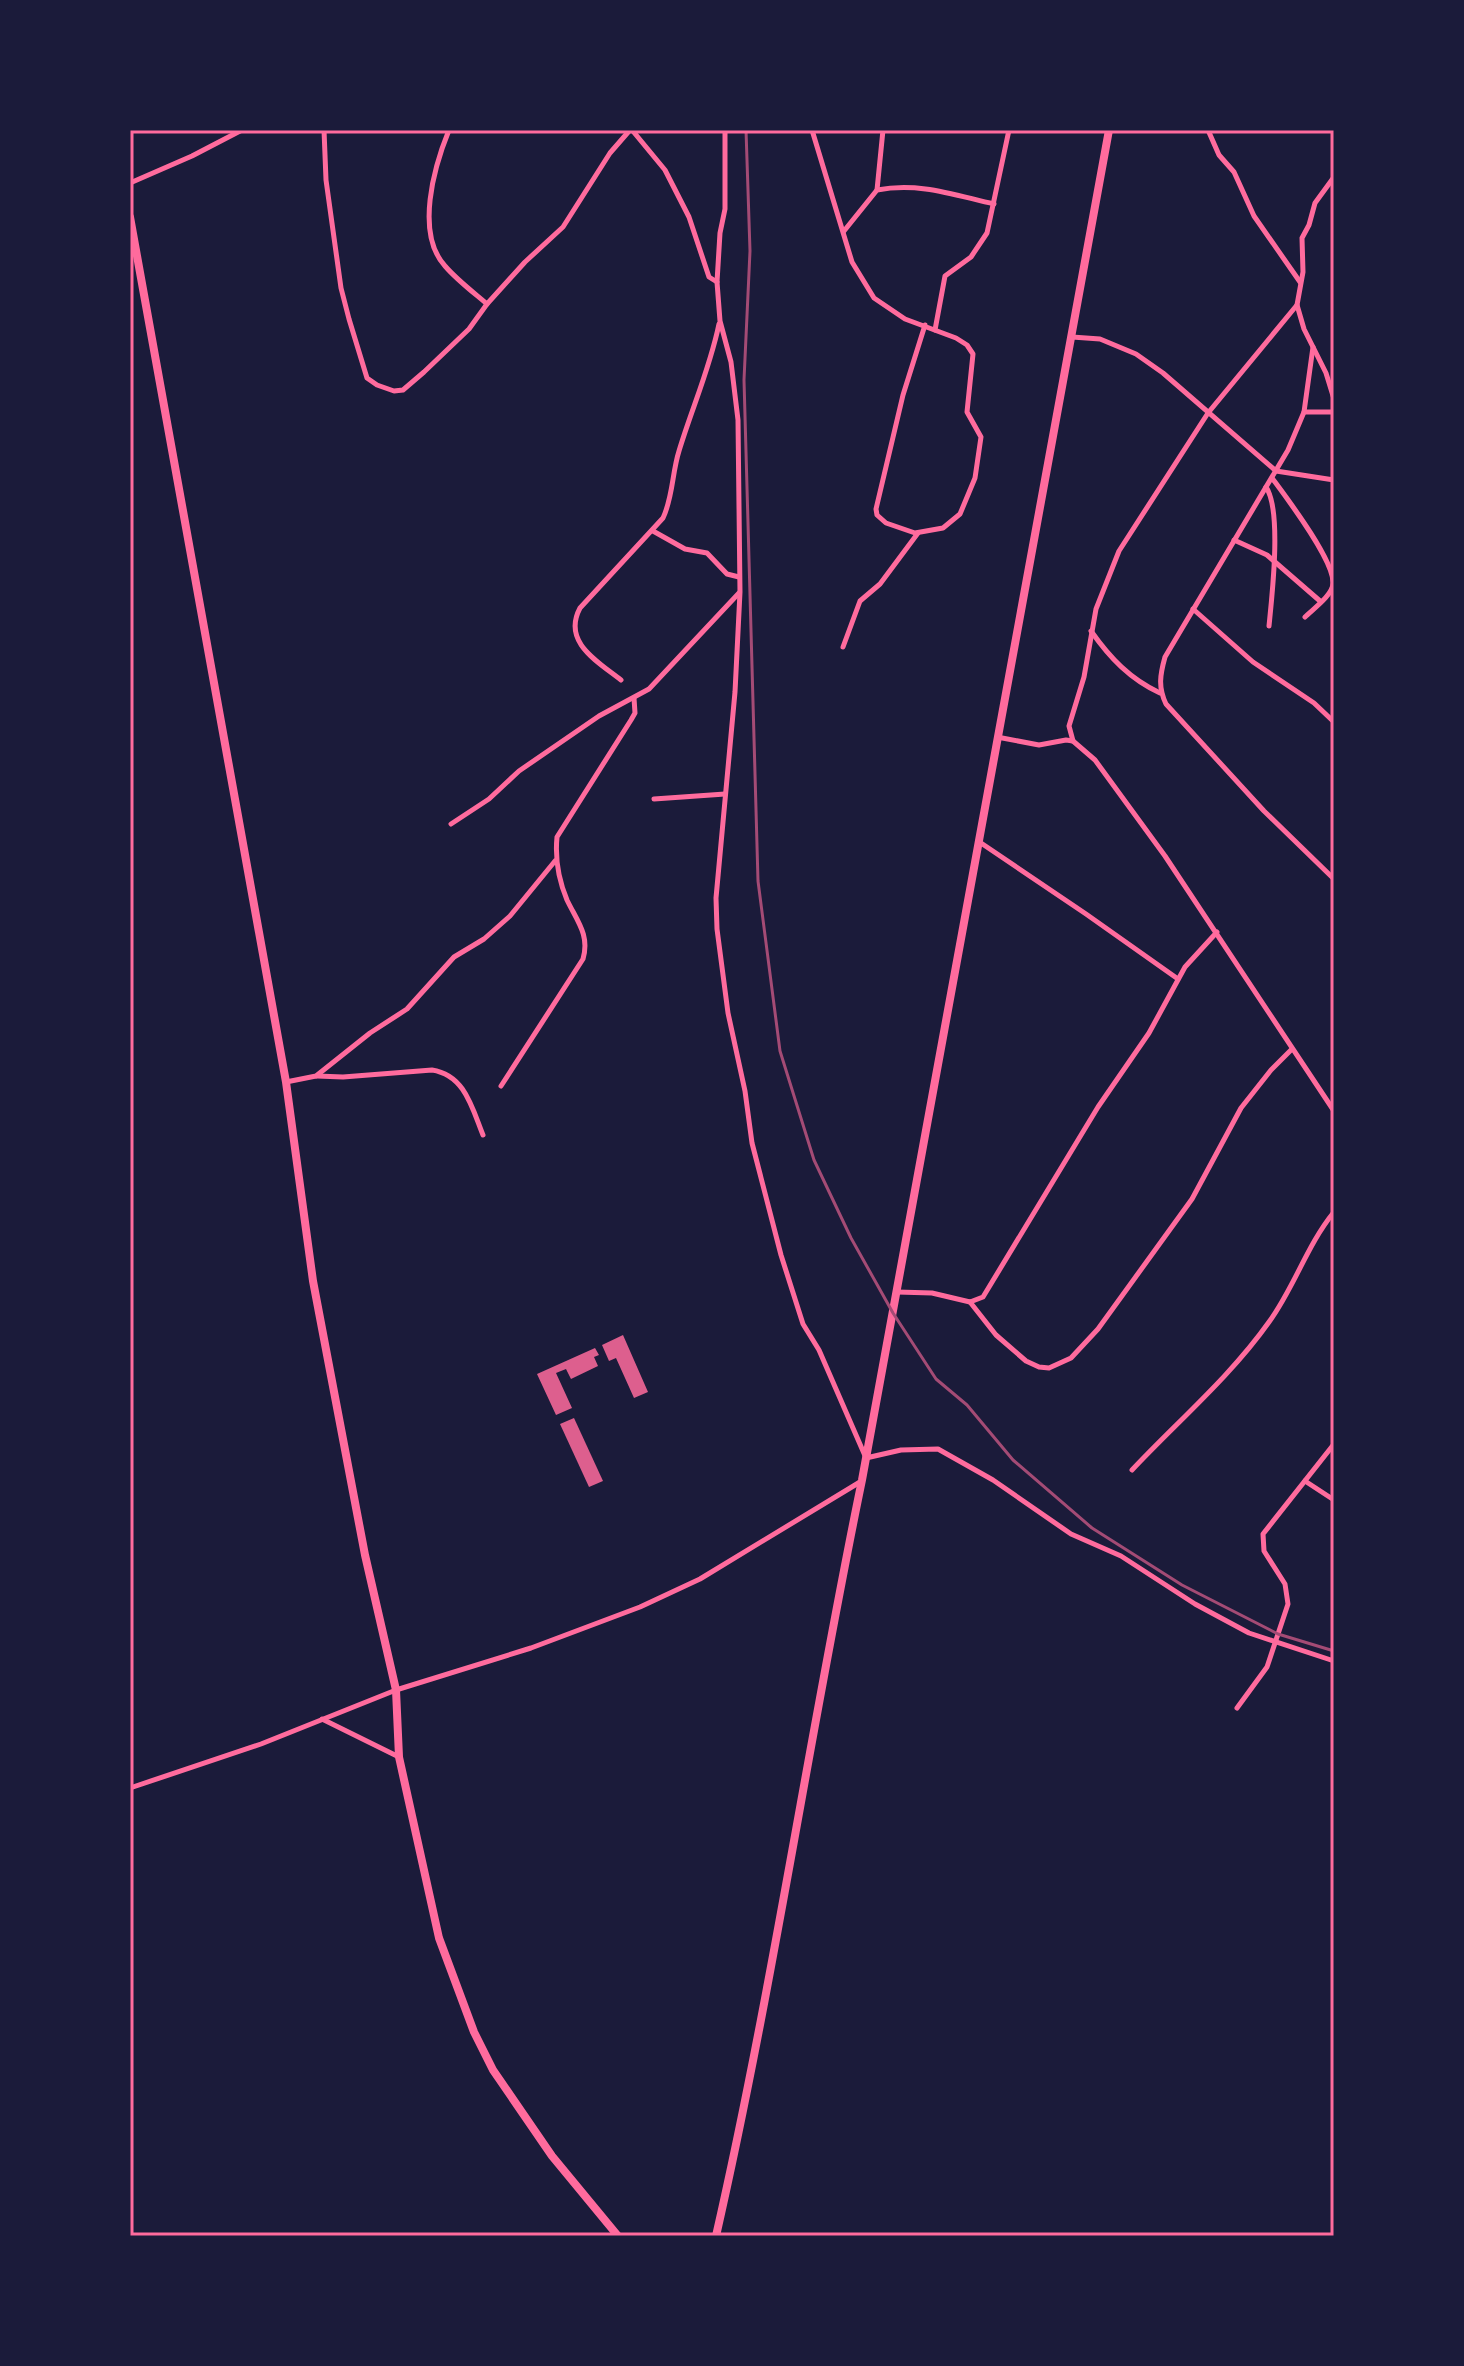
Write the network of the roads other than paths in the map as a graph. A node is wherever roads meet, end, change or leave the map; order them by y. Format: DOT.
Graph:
graph roads {
  1 [pos="242,130"];
  2 [pos="324,130"];
  3 [pos="449,130"];
  4 [pos="631,130"];
  5 [pos="725,130"];
  6 [pos="812,130"];
  7 [pos="883,130"];
  8 [pos="1009,130"];
  9 [pos="1109,130"];
  10 [pos="1208,130"];
  11 [pos="1334,177"];
  12 [pos="130,183"];
  13 [pos="877,190"];
  14 [pos="994,204"];
  15 [pos="130,217"];
  16 [pos="844,231"];
  17 [pos="717,282"];
  18 [pos="1301,284"];
  19 [pos="487,304"];
  20 [pos="1297,305"];
  21 [pos="720,321"];
  22 [pos="925,325"];
  23 [pos="935,330"];
  24 [pos="1072,337"];
  25 [pos="1313,347"];
  26 [pos="1334,399"];
  27 [pos="1304,412"];
  28 [pos="1334,412"];
  29 [pos="1208,413"];
  30 [pos="1276,471"];
  31 [pos="1272,478"];
  32 [pos="1334,480"];
  33 [pos="1266,487"];
  34 [pos="653,531"];
  35 [pos="919,533"];
  36 [pos="1234,540"];
  37 [pos="1275,562"];
  38 [pos="739,577"];
  39 [pos="740,592"];
  40 [pos="1321,602"];
  41 [pos="1193,609"];
  42 [pos="1305,617"];
  43 [pos="1269,626"];
  44 [pos="1090,630"];
  45 [pos="843,647"];
  46 [pos="621,680"];
  47 [pos="1161,693"];
  48 [pos="634,698"];
  49 [pos="1334,722"];
  50 [pos="997,737"];
  51 [pos="1073,741"];
  52 [pos="725,794"];
  53 [pos="654,799"];
  54 [pos="451,824"];
  55 [pos="977,841"];
  56 [pos="556,860"];
  57 [pos="1334,879"];
  58 [pos="1217,932"];
  59 [pos="1178,979"];
  60 [pos="1292,1049"];
  61 [pos="316,1076"];
  62 [pos="286,1082"];
  63 [pos="501,1086"];
  64 [pos="1334,1111"];
  65 [pos="483,1135"];
  66 [pos="1334,1212"];
  67 [pos="897,1292"];
  68 [pos="970,1302"];
  69 [pos="1334,1444"];
  70 [pos="866,1458"];
  71 [pos="1132,1470"];
  72 [pos="862,1480"];
  73 [pos="1305,1481"];
  74 [pos="1334,1500"];
  75 [pos="1275,1641"];
  76 [pos="1334,1661"];
  77 [pos="396,1690"];
  78 [pos="1237,1708"];
  79 [pos="321,1718"];
  80 [pos="399,1757"];
  81 [pos="130,1788"];
  82 [pos="618,2236"];
  83 [pos="714,2236"];
  1 -- 12 [label="street"];
  2 -- 19 [label="street"];
  3 -- 19 [label="street"];
  4 -- 17 [label="street"];
  4 -- 19 [label="street"];
  5 -- 17 [label="street"];
  6 -- 16 [label="street"];
  7 -- 13 [label="street"];
  8 -- 14 [label="street"];
  9 -- 24 [label="main road"];
  10 -- 18 [label="street"];
  11 -- 18 [label="street"];
  13 -- 14 [label="street"];
  13 -- 16 [label="street"];
  14 -- 23 [label="street"];
  15 -- 62 [label="main road"];
  16 -- 22 [label="street"];
  17 -- 21 [label="street"];
  18 -- 20 [label="street"];
  20 -- 25 [label="street"];
  20 -- 29 [label="street"];
  21 -- 34 [label="street"];
  21 -- 38 [label="street"];
  22 -- 23 [label="street"];
  22 -- 35 [label="street"];
  23 -- 35 [label="street"];
  24 -- 29 [label="street"];
  24 -- 50 [label="main road"];
  25 -- 26 [label="street"];
  25 -- 27 [label="street"];
  27 -- 28 [label="street"];
  27 -- 30 [label="street"];
  29 -- 30 [label="street"];
  29 -- 44 [label="street"];
  30 -- 31 [label="street"];
  30 -- 32 [label="street"];
  31 -- 33 [label="street"];
  31 -- 40 [label="street"];
  33 -- 36 [label="street"];
  33 -- 37 [label="street"];
  34 -- 38 [label="street"];
  34 -- 46 [label="street"];
  35 -- 45 [label="street"];
  36 -- 37 [label="street"];
  36 -- 41 [label="street"];
  37 -- 40 [label="street"];
  37 -- 43 [label="street"];
  38 -- 39 [label="street"];
  39 -- 48 [label="street"];
  39 -- 52 [label="street"];
  40 -- 42 [label="street"];
  41 -- 47 [label="street"];
  41 -- 49 [label="street"];
  44 -- 47 [label="street"];
  44 -- 51 [label="street"];
  47 -- 57 [label="street"];
  48 -- 54 [label="street"];
  48 -- 56 [label="street"];
  50 -- 51 [label="street"];
  50 -- 55 [label="main road"];
  51 -- 58 [label="street"];
  52 -- 53 [label="street"];
  52 -- 70 [label="street"];
  55 -- 59 [label="street"];
  55 -- 67 [label="main road"];
  56 -- 61 [label="street"];
  56 -- 63 [label="street"];
  58 -- 59 [label="street"];
  58 -- 60 [label="street"];
  59 -- 68 [label="street"];
  60 -- 64 [label="street"];
  60 -- 68 [label="street"];
  61 -- 62 [label="street"];
  61 -- 65 [label="street"];
  62 -- 77 [label="main road"];
  66 -- 71 [label="street"];
  67 -- 68 [label="street"];
  67 -- 70 [label="main road"];
  69 -- 73 [label="street"];
  70 -- 72 [label="main road"];
  70 -- 75 [label="street"];
  72 -- 77 [label="street"];
  72 -- 83 [label="main road"];
  73 -- 74 [label="street"];
  73 -- 75 [label="street"];
  75 -- 76 [label="street"];
  75 -- 78 [label="street"];
  77 -- 79 [label="street"];
  77 -- 80 [label="main road"];
  79 -- 80 [label="street"];
  79 -- 81 [label="street"];
  80 -- 82 [label="main road"];
}
